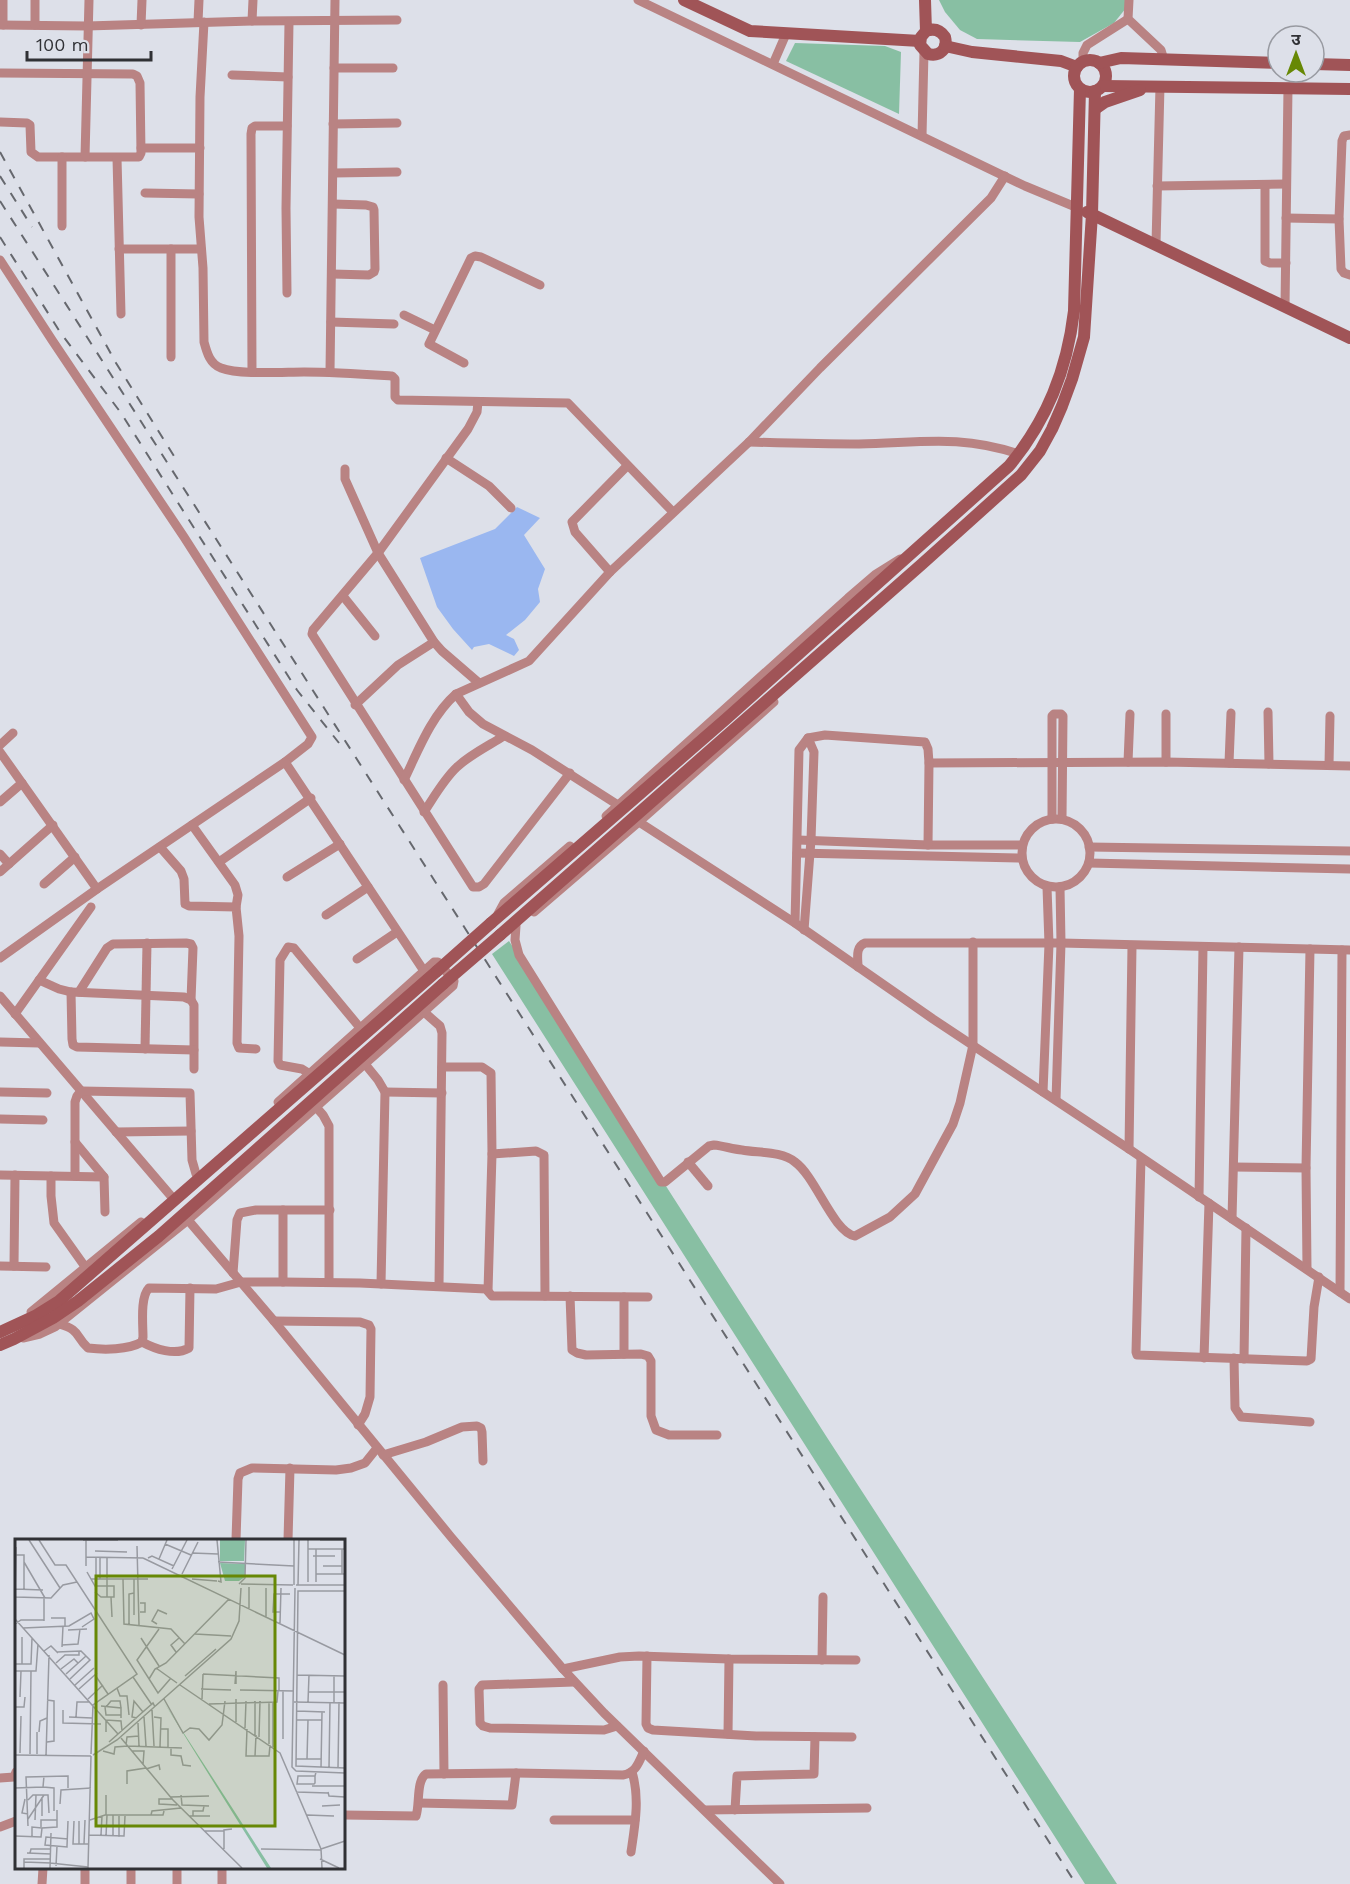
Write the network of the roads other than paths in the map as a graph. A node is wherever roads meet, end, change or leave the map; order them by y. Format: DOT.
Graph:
graph roads {
  1 [pos="3,0"];
  2 [pos="35,0"];
  3 [pos="89,0"];
  4 [pos="142,0"];
  5 [pos="199,0"];
  6 [pos="253,0"];
  7 [pos="335,0"];
  8 [pos="638,0"];
  9 [pos="684,0"];
  10 [pos="925,0"];
  11 [pos="1129,0"];
  12 [pos="1128,19"];
  13 [pos="397,20"];
  14 [pos="252,21"];
  15 [pos="335,21"];
  16 [pos="201,22"];
  17 [pos="289,22"];
  18 [pos="1,25"];
  19 [pos="35,25"];
  20 [pos="141,25"];
  21 [pos="87,26"];
  22 [pos="786,34"];
  23 [pos="924,41"];
  24 [pos="945,46"];
  25 [pos="1164,60"];
  26 [pos="1099,63"];
  27 [pos="1266,63"];
  28 [pos="773,64"];
  29 [pos="1080,64"];
  30 [pos="1326,64"];
  31 [pos="1350,65"];
  32 [pos="334,68"];
  33 [pos="393,68"];
  34 [pos="0,73"];
  35 [pos="87,74"];
  36 [pos="232,75"];
  37 [pos="288,77"];
  38 [pos="1156,86"];
  39 [pos="1288,88"];
  40 [pos="1080,89"];
  41 [pos="1099,89"];
  42 [pos="1350,89"];
  43 [pos="1095,109"];
  44 [pos="0,122"];
  45 [pos="397,123"];
  46 [pos="333,124"];
  47 [pos="287,126"];
  48 [pos="1350,135"];
  49 [pos="922,136"];
  50 [pos="141,148"];
  51 [pos="200,148"];
  52 [pos="62,157"];
  53 [pos="85,157"];
  54 [pos="117,158"];
  55 [pos="397,172"];
  56 [pos="334,173"];
  57 [pos="1005,176"];
  58 [pos="1287,184"];
  59 [pos="1264,185"];
  60 [pos="1157,186"];
  61 [pos="145,193"];
  62 [pos="199,194"];
  63 [pos="333,204"];
  64 [pos="1078,208"];
  65 [pos="1092,214"];
  66 [pos="1286,218"];
  67 [pos="1339,219"];
  68 [pos="62,226"];
  69 [pos="1156,244"];
  70 [pos="119,249"];
  71 [pos="171,249"];
  72 [pos="201,249"];
  73 [pos="0,260"];
  74 [pos="1286,263"];
  75 [pos="332,274"];
  76 [pos="1350,274"];
  77 [pos="540,285"];
  78 [pos="287,293"];
  79 [pos="1285,308"];
  80 [pos="121,314"];
  81 [pos="404,315"];
  82 [pos="331,322"];
  83 [pos="394,324"];
  84 [pos="435,330"];
  85 [pos="1350,338"];
  86 [pos="171,357"];
  87 [pos="464,363"];
  88 [pos="252,372"];
  89 [pos="330,372"];
  90 [pos="478,402"];
  91 [pos="749,442"];
  92 [pos="1018,454"];
  93 [pos="446,458"];
  94 [pos="627,466"];
  95 [pos="345,469"];
  96 [pos="511,508"];
  97 [pos="674,512"];
  98 [pos="378,553"];
  99 [pos="909,555"];
  100 [pos="922,564"];
  101 [pos="610,572"];
  102 [pos="343,596"];
  103 [pos="375,636"];
  104 [pos="434,642"];
  105 [pos="479,683"];
  106 [pos="456,694"];
  107 [pos="355,705"];
  108 [pos="1268,712"];
  109 [pos="1231,713"];
  110 [pos="1130,714"];
  111 [pos="1166,714"];
  112 [pos="1330,716"];
  113 [pos="14,734"];
  114 [pos="504,736"];
  115 [pos="808,738"];
  116 [pos="0,746"];
  117 [pos="0,752"];
  118 [pos="1062,761"];
  119 [pos="285,762"];
  120 [pos="1052,762"];
  121 [pos="1128,762"];
  122 [pos="1166,762"];
  123 [pos="929,763"];
  124 [pos="1229,763"];
  125 [pos="1269,764"];
  126 [pos="1329,765"];
  127 [pos="1350,766"];
  128 [pos="570,773"];
  129 [pos="404,780"];
  130 [pos="22,783"];
  131 [pos="311,798"];
  132 [pos="0,802"];
  133 [pos="618,805"];
  134 [pos="424,812"];
  135 [pos="1057,819"];
  136 [pos="639,822"];
  137 [pos="53,825"];
  138 [pos="192,825"];
  139 [pos="798,840"];
  140 [pos="811,840"];
  141 [pos="340,844"];
  142 [pos="928,844"];
  143 [pos="1022,845"];
  144 [pos="160,847"];
  145 [pos="1089,848"];
  146 [pos="1350,851"];
  147 [pos="797,853"];
  148 [pos="0,854"];
  149 [pos="809,854"];
  150 [pos="75,857"];
  151 [pos="1021,858"];
  152 [pos="219,862"];
  153 [pos="1089,863"];
  154 [pos="9,864"];
  155 [pos="1350,869"];
  156 [pos="0,873"];
  157 [pos="287,877"];
  158 [pos="45,884"];
  159 [pos="368,887"];
  160 [pos="1047,887"];
  161 [pos="1060,888"];
  162 [pos="97,889"];
  163 [pos="91,908"];
  164 [pos="236,908"];
  165 [pos="326,915"];
  166 [pos="493,921"];
  167 [pos="795,923"];
  168 [pos="508,930"];
  169 [pos="804,930"];
  170 [pos="397,932"];
  171 [pos="973,942"];
  172 [pos="147,943"];
  173 [pos="1061,943"];
  174 [pos="1049,944"];
  175 [pos="1132,946"];
  176 [pos="1203,947"];
  177 [pos="1239,947"];
  178 [pos="1310,949"];
  179 [pos="1346,950"];
  180 [pos="0,958"];
  181 [pos="357,959"];
  182 [pos="858,967"];
  183 [pos="431,971"];
  184 [pos="39,980"];
  185 [pos="75,992"];
  186 [pos="0,996"];
  187 [pos="147,996"];
  188 [pos="191,1000"];
  189 [pos="424,1012"];
  190 [pos="15,1014"];
  191 [pos="361,1029"];
  192 [pos="0,1042"];
  193 [pos="39,1043"];
  194 [pos="973,1045"];
  195 [pos="145,1049"];
  196 [pos="255,1049"];
  197 [pos="194,1050"];
  198 [pos="365,1064"];
  199 [pos="442,1067"];
  200 [pos="194,1069"];
  201 [pos="310,1074"];
  202 [pos="81,1091"];
  203 [pos="0,1092"];
  204 [pos="385,1092"];
  205 [pos="1043,1092"];
  206 [pos="47,1093"];
  207 [pos="442,1093"];
  208 [pos="1056,1100"];
  209 [pos="316,1107"];
  210 [pos="0,1119"];
  211 [pos="43,1120"];
  212 [pos="191,1131"];
  213 [pos="116,1132"];
  214 [pos="75,1143"];
  215 [pos="1129,1149"];
  216 [pos="492,1154"];
  217 [pos="1141,1158"];
  218 [pos="688,1162"];
  219 [pos="1233,1167"];
  220 [pos="1306,1168"];
  221 [pos="1346,1169"];
  222 [pos="196,1174"];
  223 [pos="0,1175"];
  224 [pos="15,1175"];
  225 [pos="51,1176"];
  226 [pos="75,1176"];
  227 [pos="104,1177"];
  228 [pos="708,1186"];
  229 [pos="171,1196"];
  230 [pos="1199,1197"];
  231 [pos="1209,1203"];
  232 [pos="283,1210"];
  233 [pos="330,1210"];
  234 [pos="105,1212"];
  235 [pos="1232,1219"];
  236 [pos="188,1220"];
  237 [pos="1245,1228"];
  238 [pos="0,1266"];
  239 [pos="14,1266"];
  240 [pos="46,1267"];
  241 [pos="86,1268"];
  242 [pos="1307,1269"];
  243 [pos="233,1273"];
  244 [pos="1319,1277"];
  245 [pos="241,1282"];
  246 [pos="283,1282"];
  247 [pos="329,1282"];
  248 [pos="381,1284"];
  249 [pos="439,1286"];
  250 [pos="190,1288"];
  251 [pos="488,1291"];
  252 [pos="1340,1292"];
  253 [pos="545,1296"];
  254 [pos="570,1296"];
  255 [pos="624,1297"];
  256 [pos="648,1297"];
  257 [pos="1350,1299"];
  258 [pos="274,1321"];
  259 [pos="59,1324"];
  260 [pos="15,1325"];
  261 [pos="0,1332"];
  262 [pos="14,1339"];
  263 [pos="142,1342"];
  264 [pos="0,1345"];
  265 [pos="624,1354"];
  266 [pos="1204,1358"];
  267 [pos="1234,1358"];
  268 [pos="1244,1359"];
  269 [pos="1310,1422"];
  270 [pos="358,1425"];
  271 [pos="717,1436"];
  272 [pos="380,1452"];
  273 [pos="483,1461"];
  274 [pos="290,1468"];
  275 [pos="236,1539"];
  276 [pos="288,1539"];
  277 [pos="823,1597"];
  278 [pos="646,1656"];
  279 [pos="729,1659"];
  280 [pos="822,1660"];
  281 [pos="856,1660"];
  282 [pos="563,1669"];
  283 [pos="574,1682"];
  284 [pos="443,1684"];
  285 [pos="617,1726"];
  286 [pos="728,1734"];
  287 [pos="815,1737"];
  288 [pos="852,1737"];
  289 [pos="644,1751"];
  290 [pos="632,1772"];
  291 [pos="516,1773"];
  292 [pos="15,1774"];
  293 [pos="444,1774"];
  294 [pos="0,1778"];
  295 [pos="419,1803"];
  296 [pos="867,1808"];
  297 [pos="705,1810"];
  298 [pos="735,1810"];
  299 [pos="345,1815"];
  300 [pos="554,1820"];
  301 [pos="635,1820"];
  302 [pos="15,1821"];
  303 [pos="0,1827"];
  304 [pos="631,1852"];
  305 [pos="43,1869"];
  306 [pos="42,1884"];
  307 [pos="780,1884"];
  1 -- 18 [label="street"];
  2 -- 19 [label="street"];
  3 -- 21 [label="street"];
  4 -- 20 [label="street"];
  5 -- 16 [label="street"];
  6 -- 14 [label="street"];
  7 -- 15 [label="street"];
  8 -- 28 [label="street"];
  9 -- 22 [label="main road"];
  10 -- 23 [label="main road"];
  11 -- 12 [label="street"];
  12 -- 25 [label="street"];
  12 -- 29 [label="street"];
  13 -- 15 [label="street"];
  14 -- 16 [label="street"];
  14 -- 17 [label="street"];
  15 -- 17 [label="street"];
  15 -- 32 [label="street"];
  16 -- 20 [label="street"];
  16 -- 51 [label="street"];
  17 -- 37 [label="street"];
  18 -- 19 [label="street"];
  19 -- 21 [label="street"];
  20 -- 21 [label="street"];
  21 -- 35 [label="street"];
  22 -- 23 [label="main road"];
  22 -- 28 [label="street"];
  23 -- 24 [label="main road"];
  23 -- 24 [label="main road"];
  23 -- 49 [label="street"];
  24 -- 29 [label="main road"];
  25 -- 26 [label="main road"];
  25 -- 27 [label="main road"];
  26 -- 29 [label="main road"];
  26 -- 41 [label="main road"];
  28 -- 49 [label="street"];
  29 -- 40 [label="main road"];
  30 -- 31 [label="main road"];
  32 -- 33 [label="street"];
  32 -- 46 [label="street"];
  34 -- 35 [label="street"];
  35 -- 50 [label="street"];
  35 -- 53 [label="street"];
  36 -- 37 [label="street"];
  37 -- 47 [label="street"];
  38 -- 39 [label="main road"];
  38 -- 41 [label="main road"];
  38 -- 43 [label="main road"];
  38 -- 60 [label="street"];
  39 -- 42 [label="main road"];
  39 -- 58 [label="street"];
  40 -- 41 [label="main road"];
  40 -- 64 [label="main road"];
  41 -- 43 [label="main road"];
  43 -- 65 [label="main road"];
  44 -- 52 [label="street"];
  45 -- 46 [label="street"];
  46 -- 56 [label="street"];
  47 -- 78 [label="street"];
  47 -- 88 [label="street"];
  48 -- 67 [label="street"];
  49 -- 57 [label="street"];
  50 -- 51 [label="street"];
  50 -- 54 [label="street"];
  51 -- 62 [label="street"];
  52 -- 53 [label="street"];
  52 -- 68 [label="street"];
  53 -- 54 [label="street"];
  54 -- 70 [label="street"];
  55 -- 56 [label="street"];
  56 -- 63 [label="street"];
  57 -- 64 [label="street"];
  57 -- 91 [label="street"];
  58 -- 59 [label="street"];
  58 -- 66 [label="street"];
  59 -- 60 [label="street"];
  59 -- 74 [label="street"];
  60 -- 69 [label="street"];
  61 -- 62 [label="street"];
  62 -- 72 [label="street"];
  63 -- 75 [label="street"];
  63 -- 75 [label="street"];
  64 -- 65 [label="main road"];
  64 -- 92 [label="main road"];
  65 -- 69 [label="main road"];
  65 -- 100 [label="main road"];
  66 -- 67 [label="street"];
  66 -- 74 [label="street"];
  67 -- 76 [label="street"];
  69 -- 79 [label="main road"];
  70 -- 71 [label="street"];
  70 -- 80 [label="street"];
  71 -- 72 [label="street"];
  71 -- 86 [label="street"];
  72 -- 88 [label="street"];
  73 -- 119 [label="street"];
  74 -- 79 [label="street"];
  75 -- 82 [label="street"];
  77 -- 84 [label="street"];
  79 -- 85 [label="main road"];
  81 -- 84 [label="street"];
  82 -- 83 [label="street"];
  82 -- 89 [label="street"];
  84 -- 87 [label="street"];
  88 -- 89 [label="street"];
  89 -- 90 [label="street"];
  90 -- 93 [label="street"];
  90 -- 94 [label="street"];
  91 -- 92 [label="street"];
  91 -- 97 [label="street"];
  92 -- 99 [label="main road"];
  93 -- 96 [label="street"];
  93 -- 98 [label="street"];
  94 -- 97 [label="street"];
  94 -- 101 [label="street"];
  95 -- 98 [label="street"];
  97 -- 101 [label="street"];
  98 -- 102 [label="street"];
  98 -- 104 [label="street"];
  99 -- 133 [label="street"];
  99 -- 166 [label="main road"];
  100 -- 136 [label="street"];
  100 -- 168 [label="main road"];
  101 -- 105 [label="street"];
  102 -- 103 [label="street"];
  102 -- 107 [label="street"];
  104 -- 105 [label="street"];
  104 -- 107 [label="street"];
  105 -- 106 [label="street"];
  106 -- 114 [label="street"];
  106 -- 129 [label="street"];
  107 -- 129 [label="street"];
  108 -- 125 [label="street"];
  109 -- 124 [label="street"];
  110 -- 121 [label="street"];
  111 -- 122 [label="street"];
  112 -- 126 [label="street"];
  113 -- 116 [label="street"];
  114 -- 128 [label="street"];
  114 -- 134 [label="street"];
  115 -- 123 [label="street"];
  115 -- 139 [label="street"];
  115 -- 140 [label="street"];
  117 -- 130 [label="street"];
  118 -- 120 [label="street"];
  118 -- 120 [label="street"];
  118 -- 121 [label="street"];
  118 -- 135 [label="street"];
  119 -- 131 [label="street"];
  119 -- 138 [label="street"];
  120 -- 123 [label="street"];
  120 -- 135 [label="street"];
  121 -- 122 [label="street"];
  122 -- 124 [label="street"];
  123 -- 142 [label="street"];
  124 -- 125 [label="street"];
  125 -- 126 [label="street"];
  126 -- 127 [label="street"];
  128 -- 133 [label="street"];
  128 -- 134 [label="street"];
  129 -- 134 [label="street"];
  130 -- 132 [label="street"];
  130 -- 137 [label="street"];
  131 -- 141 [label="street"];
  131 -- 152 [label="street"];
  133 -- 166 [label="street"];
  135 -- 143 [label="street"];
  135 -- 145 [label="street"];
  136 -- 167 [label="street"];
  136 -- 168 [label="street"];
  137 -- 150 [label="street"];
  137 -- 154 [label="street"];
  138 -- 144 [label="street"];
  138 -- 152 [label="street"];
  139 -- 140 [label="street"];
  139 -- 147 [label="street"];
  140 -- 142 [label="street"];
  140 -- 149 [label="street"];
  141 -- 157 [label="street"];
  141 -- 159 [label="street"];
  142 -- 143 [label="street"];
  143 -- 151 [label="street"];
  144 -- 162 [label="street"];
  144 -- 164 [label="street"];
  145 -- 146 [label="street"];
  145 -- 153 [label="street"];
  147 -- 149 [label="street"];
  147 -- 167 [label="street"];
  148 -- 154 [label="street"];
  149 -- 151 [label="street"];
  149 -- 169 [label="street"];
  150 -- 158 [label="street"];
  150 -- 162 [label="street"];
  151 -- 160 [label="street"];
  152 -- 164 [label="street"];
  153 -- 155 [label="street"];
  153 -- 161 [label="street"];
  154 -- 156 [label="street"];
  159 -- 165 [label="street"];
  159 -- 170 [label="street"];
  160 -- 161 [label="street"];
  160 -- 174 [label="street"];
  161 -- 173 [label="street"];
  162 -- 180 [label="street"];
  163 -- 184 [label="street"];
  164 -- 196 [label="street"];
  166 -- 183 [label="main road, bridge"];
  167 -- 169 [label="street"];
  168 -- 218 [label="street"];
  168 -- 262 [label="main road, bridge"];
  169 -- 182 [label="street"];
  170 -- 181 [label="street"];
  170 -- 183 [label="street"];
  171 -- 174 [label="street"];
  171 -- 182 [label="street"];
  171 -- 194 [label="street"];
  172 -- 185 [label="street"];
  172 -- 187 [label="street"];
  172 -- 188 [label="street"];
  173 -- 174 [label="street"];
  173 -- 175 [label="street"];
  173 -- 208 [label="street"];
  174 -- 205 [label="street"];
  175 -- 176 [label="street"];
  175 -- 215 [label="street"];
  176 -- 177 [label="street"];
  176 -- 230 [label="street"];
  177 -- 178 [label="street"];
  177 -- 219 [label="street"];
  178 -- 179 [label="street"];
  178 -- 220 [label="street"];
  179 -- 221 [label="street"];
  182 -- 194 [label="street"];
  183 -- 189 [label="street"];
  183 -- 191 [label="street"];
  183 -- 260 [label="main road"];
  184 -- 185 [label="street"];
  184 -- 190 [label="street"];
  185 -- 187 [label="street"];
  185 -- 195 [label="street"];
  186 -- 190 [label="street"];
  187 -- 188 [label="street"];
  187 -- 195 [label="street"];
  188 -- 197 [label="street"];
  189 -- 198 [label="street"];
  189 -- 199 [label="street"];
  190 -- 193 [label="street"];
  191 -- 201 [label="street"];
  191 -- 201 [label="street"];
  192 -- 193 [label="street"];
  193 -- 202 [label="street"];
  194 -- 205 [label="street"];
  194 -- 218 [label="street"];
  195 -- 197 [label="street"];
  197 -- 200 [label="street"];
  198 -- 204 [label="street"];
  198 -- 209 [label="street"];
  199 -- 207 [label="street"];
  199 -- 216 [label="street"];
  201 -- 222 [label="street"];
  202 -- 212 [label="street"];
  202 -- 213 [label="street"];
  202 -- 214 [label="street"];
  203 -- 206 [label="street"];
  204 -- 207 [label="street"];
  204 -- 248 [label="street"];
  205 -- 208 [label="street"];
  207 -- 249 [label="street"];
  208 -- 215 [label="street"];
  209 -- 233 [label="street"];
  209 -- 236 [label="street"];
  210 -- 211 [label="street"];
  212 -- 213 [label="street"];
  212 -- 222 [label="street"];
  213 -- 229 [label="street"];
  214 -- 226 [label="street"];
  214 -- 227 [label="street"];
  215 -- 217 [label="street"];
  216 -- 251 [label="street"];
  216 -- 253 [label="street"];
  217 -- 230 [label="street"];
  217 -- 266 [label="street"];
  218 -- 228 [label="street"];
  219 -- 220 [label="street"];
  219 -- 235 [label="street"];
  220 -- 242 [label="street"];
  221 -- 252 [label="street"];
  222 -- 229 [label="street"];
  223 -- 224 [label="street"];
  224 -- 225 [label="street"];
  224 -- 239 [label="street"];
  225 -- 226 [label="street"];
  225 -- 241 [label="street"];
  226 -- 227 [label="street"];
  227 -- 234 [label="street"];
  229 -- 241 [label="street"];
  230 -- 231 [label="street"];
  231 -- 235 [label="street"];
  231 -- 266 [label="street"];
  232 -- 233 [label="street"];
  232 -- 243 [label="street"];
  232 -- 246 [label="street"];
  233 -- 247 [label="street"];
  235 -- 237 [label="street"];
  236 -- 243 [label="street"];
  236 -- 259 [label="street"];
  237 -- 242 [label="street"];
  237 -- 268 [label="street"];
  238 -- 239 [label="street"];
  239 -- 240 [label="street"];
  241 -- 260 [label="street"];
  242 -- 244 [label="street"];
  243 -- 245 [label="street"];
  244 -- 252 [label="street"];
  244 -- 268 [label="street"];
  245 -- 246 [label="street"];
  245 -- 250 [label="street"];
  245 -- 258 [label="street"];
  246 -- 247 [label="street"];
  247 -- 248 [label="street"];
  248 -- 249 [label="street"];
  249 -- 251 [label="street"];
  250 -- 263 [label="street"];
  250 -- 263 [label="street"];
  251 -- 253 [label="street"];
  252 -- 257 [label="street"];
  253 -- 254 [label="street"];
  254 -- 255 [label="street"];
  254 -- 265 [label="street"];
  255 -- 256 [label="street"];
  255 -- 265 [label="street"];
  258 -- 270 [label="street"];
  258 -- 270 [label="street"];
  259 -- 262 [label="street"];
  259 -- 263 [label="street"];
  260 -- 261 [label="main road"];
  262 -- 264 [label="main road"];
  265 -- 271 [label="street"];
  266 -- 267 [label="street"];
  267 -- 268 [label="street"];
  267 -- 269 [label="street"];
  270 -- 272 [label="street"];
  272 -- 273 [label="street"];
  272 -- 274 [label="street"];
  272 -- 282 [label="street"];
  274 -- 275 [label="street"];
  274 -- 276 [label="street"];
  277 -- 280 [label="street"];
  278 -- 279 [label="street"];
  278 -- 282 [label="street"];
  278 -- 286 [label="street"];
  279 -- 280 [label="street"];
  279 -- 286 [label="street"];
  280 -- 281 [label="street"];
  282 -- 283 [label="street"];
  283 -- 285 [label="street"];
  283 -- 285 [label="street"];
  284 -- 293 [label="street"];
  285 -- 289 [label="street"];
  286 -- 287 [label="street"];
  287 -- 288 [label="street"];
  287 -- 298 [label="street"];
  289 -- 290 [label="street"];
  289 -- 297 [label="street"];
  290 -- 291 [label="street"];
  290 -- 301 [label="street"];
  291 -- 293 [label="street"];
  291 -- 295 [label="street"];
  292 -- 294 [label="street"];
  293 -- 295 [label="street"];
  295 -- 299 [label="street"];
  296 -- 298 [label="street"];
  297 -- 298 [label="street"];
  297 -- 307 [label="street"];
  300 -- 301 [label="street"];
  301 -- 304 [label="street"];
  302 -- 303 [label="street"];
  305 -- 306 [label="street"];
}
